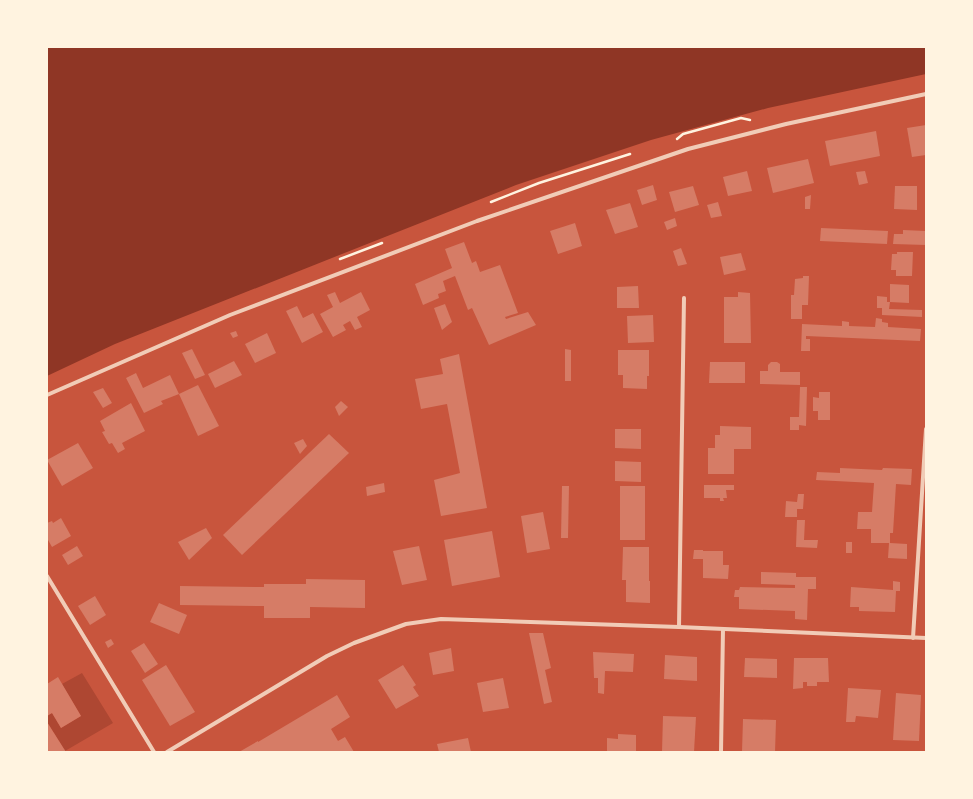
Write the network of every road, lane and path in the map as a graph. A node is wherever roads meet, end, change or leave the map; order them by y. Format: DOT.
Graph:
graph roads {
  1 [pos="926,94"];
  2 [pos="684,298"];
  3 [pos="47,395"];
  4 [pos="926,429"];
  5 [pos="47,576"];
  6 [pos="680,627"];
  7 [pos="723,629"];
  8 [pos="913,638"];
  9 [pos="926,638"];
  10 [pos="154,752"];
  11 [pos="167,752"];
  12 [pos="721,752"];
  1 -- 3 [label="street"];
  2 -- 6 [label="street"];
  4 -- 8 [label="street"];
  5 -- 10 [label="street"];
  6 -- 7 [label="street"];
  6 -- 11 [label="street"];
  7 -- 8 [label="street"];
  7 -- 12 [label="street"];
  8 -- 9 [label="street"];
}
